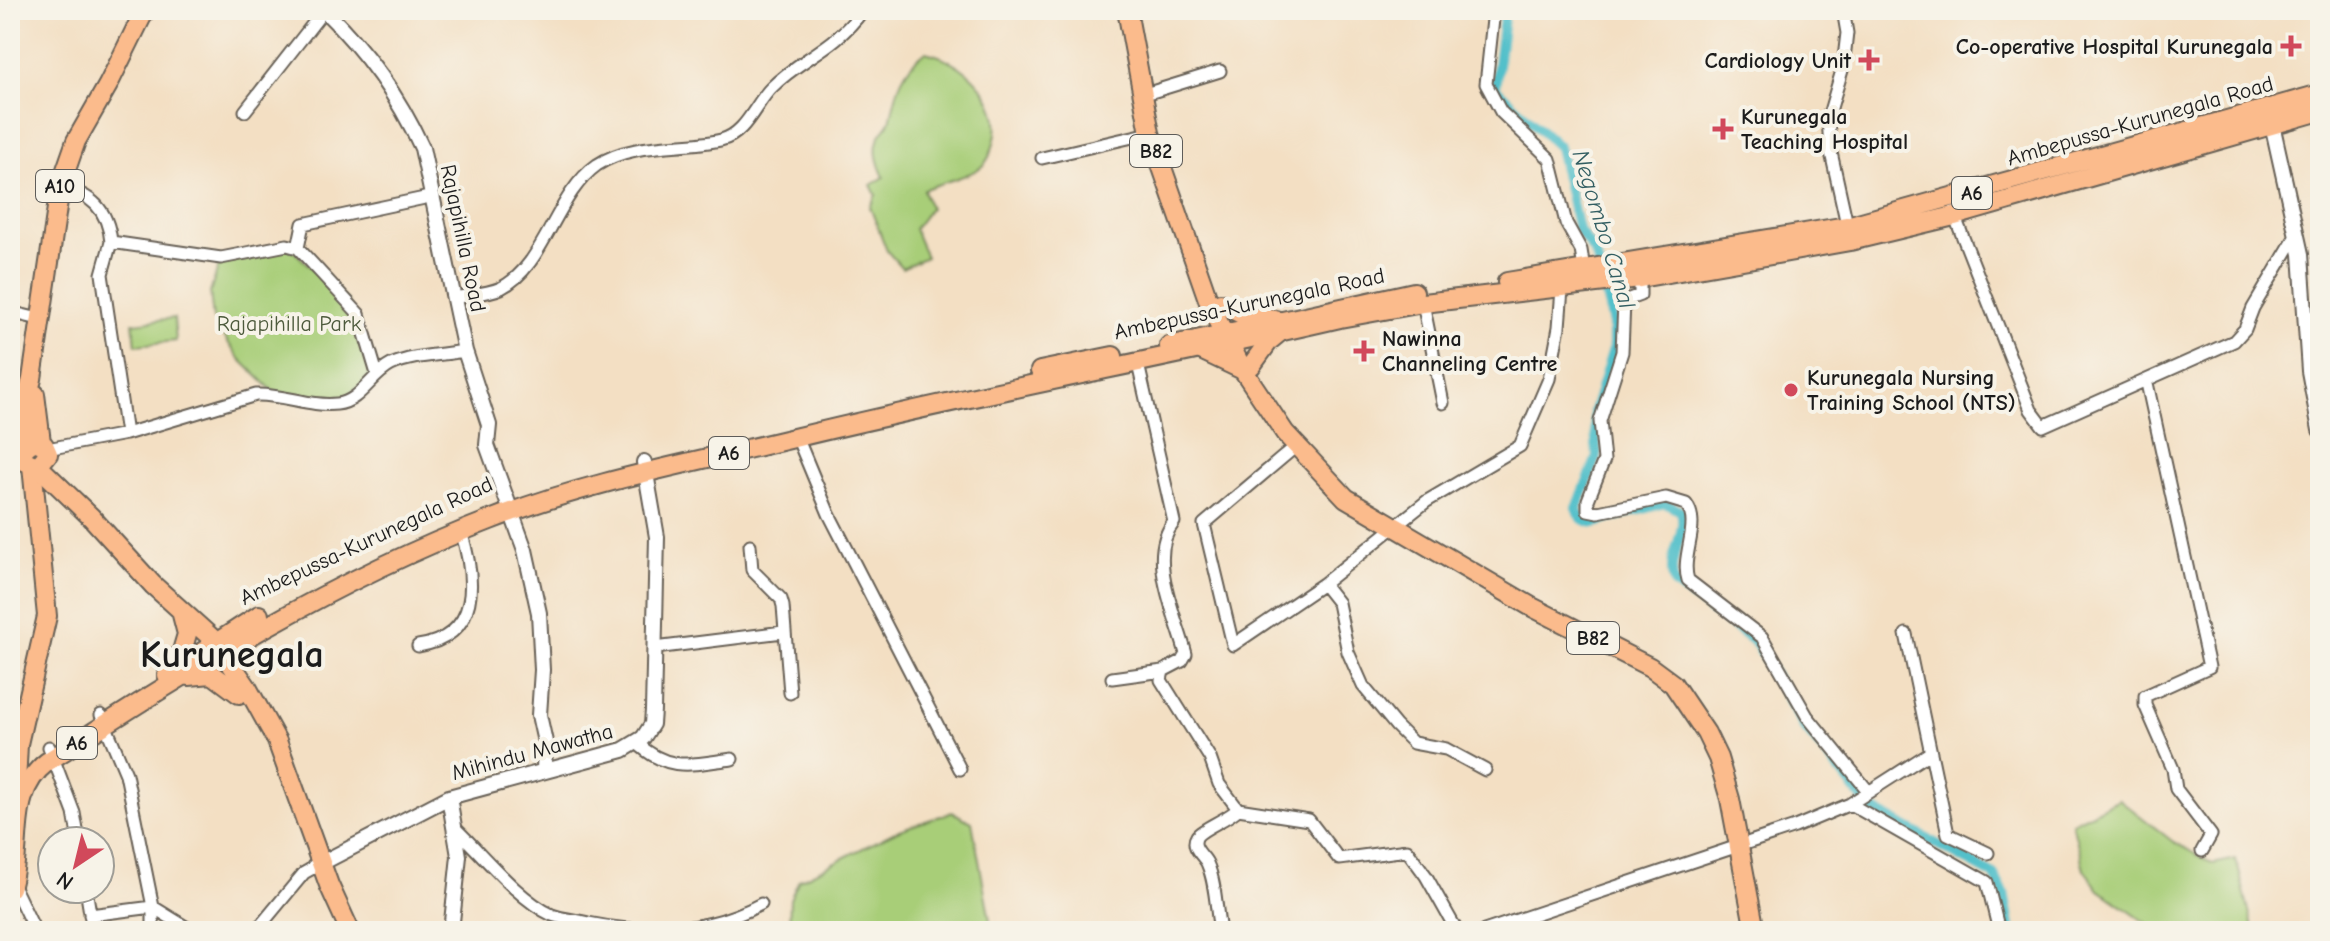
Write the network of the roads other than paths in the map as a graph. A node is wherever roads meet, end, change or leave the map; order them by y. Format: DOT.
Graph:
graph roads {
  1 [pos="145,10"];
  2 [pos="324,10"];
  3 [pos="863,10"];
  4 [pos="1127,10"];
  5 [pos="1494,10"];
  6 [pos="1843,10"];
  7 [pos="1220,71"];
  8 [pos="2320,94"];
  9 [pos="1142,95"];
  10 [pos="245,111"];
  11 [pos="2320,111"];
  12 [pos="2271,117"];
  13 [pos="1150,133"];
  14 [pos="1042,158"];
  15 [pos="60,187"];
  16 [pos="434,196"];
  17 [pos="1951,208"];
  18 [pos="1848,234"];
  19 [pos="2297,234"];
  20 [pos="111,242"];
  21 [pos="298,248"];
  22 [pos="1627,274"];
  23 [pos="1588,277"];
  24 [pos="1562,289"];
  25 [pos="453,298"];
  26 [pos="1423,303"];
  27 [pos="1215,306"];
  28 [pos="10,312"];
  29 [pos="39,319"];
  30 [pos="1278,326"];
  31 [pos="1232,337"];
  32 [pos="1199,344"];
  33 [pos="465,351"];
  34 [pos="1138,364"];
  35 [pos="1247,368"];
  36 [pos="2315,372"];
  37 [pos="377,374"];
  38 [pos="2147,383"];
  39 [pos="1443,403"];
  40 [pos="2320,430"];
  41 [pos="126,434"];
  42 [pos="797,437"];
  43 [pos="1295,447"];
  44 [pos="33,455"];
  45 [pos="645,467"];
  46 [pos="510,506"];
  47 [pos="1396,529"];
  48 [pos="461,531"];
  49 [pos="750,545"];
  50 [pos="1323,584"];
  51 [pos="181,611"];
  52 [pos="256,624"];
  53 [pos="783,632"];
  54 [pos="1906,634"];
  55 [pos="418,646"];
  56 [pos="655,648"];
  57 [pos="214,650"];
  58 [pos="1163,671"];
  59 [pos="181,673"];
  60 [pos="1112,678"];
  61 [pos="243,690"];
  62 [pos="790,693"];
  63 [pos="104,720"];
  64 [pos="637,743"];
  65 [pos="52,752"];
  66 [pos="1931,752"];
  67 [pos="732,759"];
  68 [pos="960,769"];
  69 [pos="1485,770"];
  70 [pos="544,771"];
  71 [pos="13,791"];
  72 [pos="1869,792"];
  73 [pos="449,797"];
  74 [pos="1850,804"];
  75 [pos="1238,809"];
  76 [pos="76,825"];
  77 [pos="456,829"];
  78 [pos="1739,845"];
  79 [pos="2202,851"];
  80 [pos="1988,853"];
  81 [pos="317,866"];
  82 [pos="11,885"];
  83 [pos="761,904"];
  84 [pos="88,905"];
  85 [pos="153,907"];
  86 [pos="90,915"];
  87 [pos="1755,930"];
  88 [pos="35,931"];
  89 [pos="93,931"];
  90 [pos="153,931"];
  91 [pos="192,931"];
  92 [pos="256,931"];
  93 [pos="340,931"];
  94 [pos="350,931"];
  95 [pos="451,931"];
  96 [pos="1220,931"];
  97 [pos="1457,931"];
  98 [pos="1484,931"];
  99 [pos="1805,931"];
  100 [pos="1999,931"];
  1 -- 15 [label="main road, A10"];
  2 -- 10 [label="street"];
  2 -- 16 [label="street, Rajapihilla Road"];
  3 -- 25 [label="street"];
  4 -- 9 [label="main road, B82"];
  5 -- 23 [label="street"];
  6 -- 18 [label="street"];
  7 -- 9 [label="street"];
  8 -- 12 [label="main road, Ambepussa-Kurunegala Road / A6"];
  9 -- 13 [label="main road, B82"];
  11 -- 12 [label="main road, Ambepussa-Kurunegala Road / A6"];
  12 -- 17 [label="main road, Ambepussa-Kurunegala Road / A6"];
  12 -- 19 [label="street"];
  13 -- 14 [label="street"];
  13 -- 27 [label="main road, B82"];
  15 -- 20 [label="street"];
  15 -- 29 [label="main road, A10"];
  16 -- 21 [label="street"];
  16 -- 25 [label="street, Rajapihilla Road"];
  17 -- 18 [label="main road, Ambepussa-Kurunegala Road / A6"];
  17 -- 38 [label="street"];
  18 -- 22 [label="main road, Ambepussa-Kurunegala Road / A6"];
  18 -- 22 [label="main road, Ambepussa-Kurunegala Road / A6"];
  19 -- 36 [label="street"];
  19 -- 38 [label="street"];
  20 -- 21 [label="street"];
  20 -- 41 [label="street"];
  21 -- 37 [label="street"];
  22 -- 23 [label="main road, Ambepussa-Kurunegala Road / A6"];
  22 -- 72 [label="street"];
  23 -- 24 [label="main road, Ambepussa-Kurunegala Road / A6"];
  23 -- 30 [label="main road, Ambepussa-Kurunegala Road / A6"];
  24 -- 26 [label="main road, Ambepussa-Kurunegala Road / A6"];
  24 -- 47 [label="street"];
  25 -- 33 [label="street, Rajapihilla Road"];
  26 -- 30 [label="main road, Ambepussa-Kurunegala Road / A6"];
  26 -- 39 [label="street"];
  27 -- 30 [label="main road"];
  27 -- 31 [label="main road, B82"];
  27 -- 32 [label="main road"];
  28 -- 29 [label="street"];
  29 -- 44 [label="main road, A10"];
  30 -- 31 [label="main road, Ambepussa-Kurunegala Road / A6"];
  30 -- 35 [label="main road"];
  31 -- 32 [label="main road, Ambepussa-Kurunegala Road / A6"];
  31 -- 35 [label="main road, B82"];
  32 -- 34 [label="main road, Ambepussa-Kurunegala Road / A6"];
  32 -- 35 [label="main road"];
  32 -- 45 [label="main road, Ambepussa-Kurunegala Road / A6"];
  33 -- 37 [label="street"];
  33 -- 46 [label="street, Rajapihilla Road"];
  34 -- 42 [label="main road, Ambepussa-Kurunegala Road / A6"];
  34 -- 58 [label="street"];
  35 -- 43 [label="main road, B82"];
  36 -- 40 [label="street"];
  37 -- 41 [label="street"];
  38 -- 79 [label="street"];
  41 -- 44 [label="street"];
  42 -- 45 [label="main road, Ambepussa-Kurunegala Road / A6"];
  42 -- 68 [label="street"];
  43 -- 47 [label="main road, B82"];
  43 -- 50 [label="street"];
  44 -- 51 [label="main road"];
  44 -- 71 [label="main road"];
  45 -- 46 [label="main road, Ambepussa-Kurunegala Road / A6"];
  45 -- 56 [label="street, Mihindu Mawatha"];
  46 -- 48 [label="main road, Ambepussa-Kurunegala Road / A6"];
  46 -- 52 [label="main road, Ambepussa-Kurunegala Road / A6"];
  46 -- 70 [label="street, Rajapihilla Road"];
  47 -- 50 [label="street"];
  47 -- 78 [label="main road, B82"];
  48 -- 52 [label="main road, Ambepussa-Kurunegala Road / A6"];
  48 -- 55 [label="street"];
  49 -- 53 [label="street"];
  50 -- 69 [label="street"];
  51 -- 52 [label="main road"];
  51 -- 57 [label="main road"];
  51 -- 59 [label="main road"];
  52 -- 57 [label="main road, Ambepussa-Kurunegala Road / A6"];
  52 -- 61 [label="main road"];
  53 -- 56 [label="street"];
  53 -- 62 [label="street"];
  54 -- 66 [label="street"];
  56 -- 64 [label="street, Mihindu Mawatha"];
  57 -- 59 [label="main road, A6"];
  57 -- 61 [label="main road"];
  58 -- 60 [label="street"];
  58 -- 75 [label="street"];
  59 -- 61 [label="main road"];
  59 -- 63 [label="main road, A6"];
  61 -- 81 [label="main road"];
  63 -- 65 [label="main road, A6"];
  63 -- 85 [label="street"];
  64 -- 67 [label="street"];
  64 -- 70 [label="street, Mihindu Mawatha"];
  65 -- 71 [label="main road, A6"];
  65 -- 76 [label="street"];
  65 -- 82 [label="main road, A6"];
  66 -- 72 [label="street"];
  66 -- 80 [label="street"];
  70 -- 73 [label="street, Mihindu Mawatha"];
  72 -- 74 [label="street"];
  73 -- 77 [label="street"];
  73 -- 81 [label="street, Mihindu Mawatha"];
  74 -- 78 [label="street"];
  74 -- 100 [label="street"];
  75 -- 96 [label="street"];
  75 -- 97 [label="street"];
  77 -- 83 [label="street"];
  77 -- 95 [label="street"];
  78 -- 87 [label="main road, B82"];
  78 -- 98 [label="street"];
  81 -- 92 [label="street"];
  81 -- 93 [label="main road"];
  81 -- 94 [label="main road"];
  82 -- 88 [label="street"];
  84 -- 86 [label="street"];
  85 -- 86 [label="street"];
  85 -- 90 [label="street"];
  85 -- 91 [label="street"];
  86 -- 89 [label="street"];
  87 -- 99 [label="street"];
}
